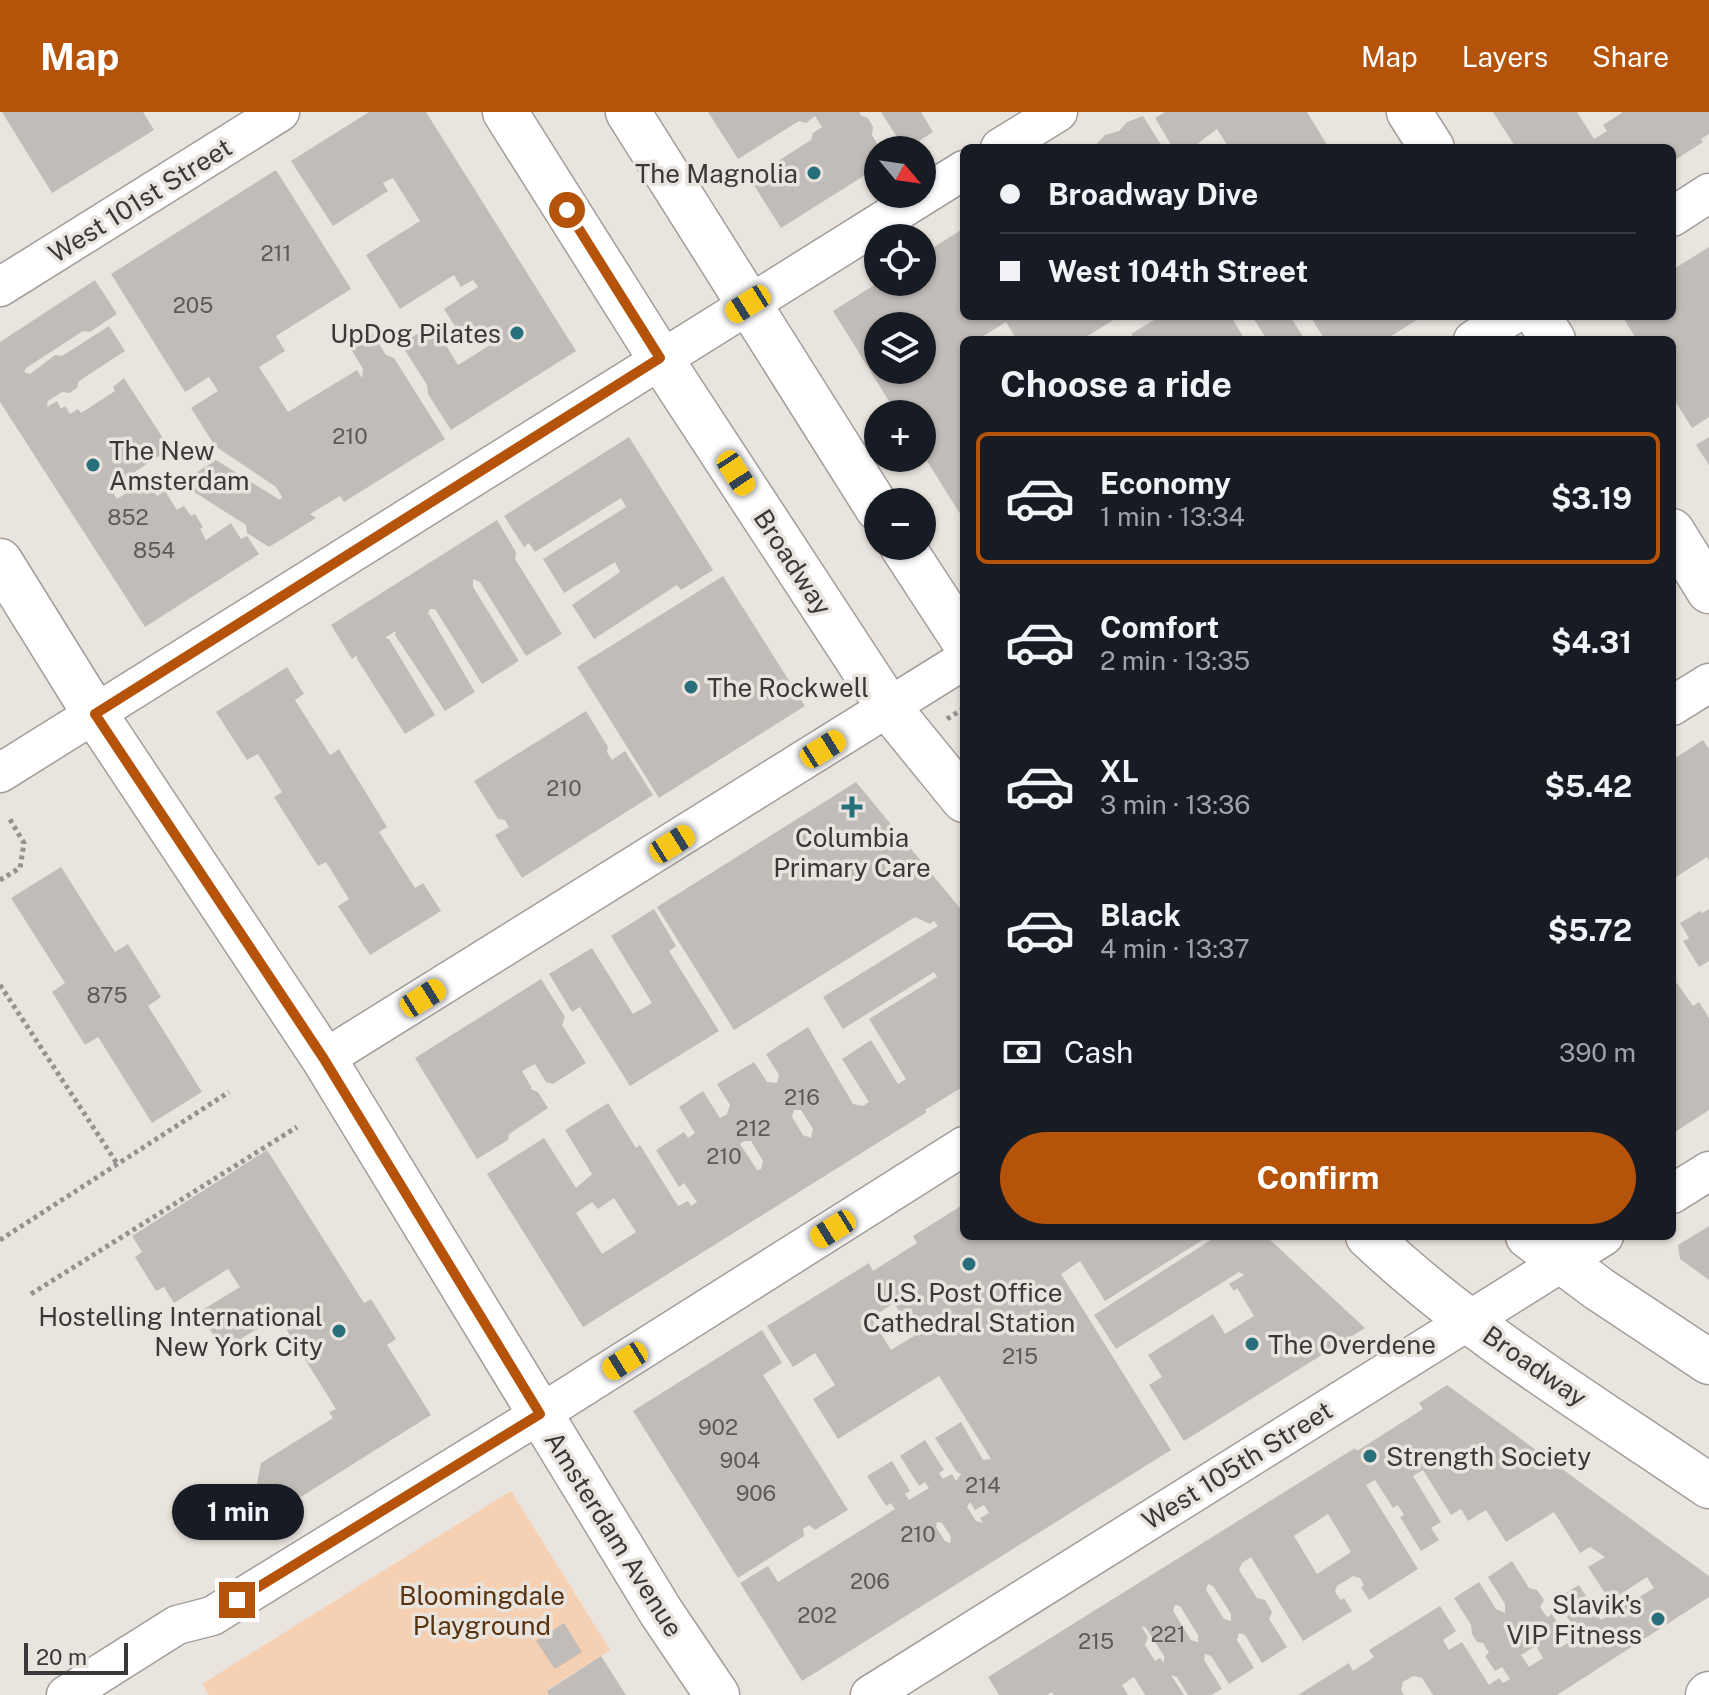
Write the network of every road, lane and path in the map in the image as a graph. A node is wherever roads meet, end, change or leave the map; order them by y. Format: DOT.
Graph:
graph roads {
  1 [pos="280,112"];
  2 [pos="505,112"];
  3 [pos="628,112"];
  4 [pos="1058,112"];
  5 [pos="1409,112"];
  6 [pos="1006,144"];
  7 [pos="1429,144"];
  8 [pos="960,172"];
  9 [pos="1709,193"];
  10 [pos="1676,214"];
  11 [pos="0,287"];
  12 [pos="748,304"];
  13 [pos="1505,320"];
  14 [pos="1479,336"];
  15 [pos="660,358"];
  16 [pos="865,488"];
  17 [pos="1676,537"];
  18 [pos="911,560"];
  19 [pos="0,561"];
  20 [pos="1709,591"];
  21 [pos="960,635"];
  22 [pos="960,663"];
  23 [pos="1709,683"];
  24 [pos="1676,704"];
  25 [pos="889,708"];
  26 [pos="960,711"];
  27 [pos="95,714"];
  28 [pos="946,720"];
  29 [pos="0,773"];
  30 [pos="960,795"];
  31 [pos="9,818"];
  32 [pos="0,880"];
  33 [pos="0,985"];
  34 [pos="324,1059"];
  35 [pos="229,1092"];
  36 [pos="297,1127"];
  37 [pos="960,1149"];
  38 [pos="118,1165"];
  39 [pos="1709,1171"];
  40 [pos="1676,1192"];
  41 [pos="0,1240"];
  42 [pos="1373,1240"];
  43 [pos="1533,1240"];
  44 [pos="1598,1240"];
  45 [pos="1562,1262"];
  46 [pos="31,1294"];
  47 [pos="1469,1320"];
  48 [pos="1709,1362"];
  49 [pos="540,1414"];
  50 [pos="1709,1486"];
  51 [pos="66,1695"];
  52 [pos="717,1695"];
  53 [pos="870,1695"];
  1 -- 11 [label="street, West 101st Street"];
  2 -- 15 [label="main road, Broadway"];
  3 -- 12 [label="main road"];
  4 -- 6 [label="street"];
  5 -- 7 [label="main road"];
  8 -- 12 [label="street"];
  9 -- 10 [label="street"];
  12 -- 15 [label="street"];
  12 -- 16 [label="main road"];
  13 -- 14 [label="street"];
  15 -- 25 [label="main road, Broadway"];
  15 -- 27 [label="street"];
  17 -- 20 [label="main road"];
  18 -- 21 [label="main road"];
  19 -- 27 [label="main road, Amsterdam Avenue"];
  22 -- 25 [label="street"];
  23 -- 24 [label="street"];
  25 -- 30 [label="main road, Broadway"];
  25 -- 34 [label="street"];
  26 -- 28 [label="path"];
  27 -- 29 [label="street"];
  27 -- 34 [label="main road, Amsterdam Avenue"];
  31 -- 32 [label="path"];
  33 -- 38 [label="path"];
  34 -- 49 [label="main road, Amsterdam Avenue"];
  35 -- 38 [label="path"];
  36 -- 46 [label="path"];
  37 -- 49 [label="street"];
  38 -- 41 [label="path"];
  39 -- 40 [label="street"];
  42 -- 47 [label="main road, Broadway"];
  43 -- 45 [label="main road"];
  44 -- 45 [label="street, West 105th Street"];
  45 -- 47 [label="street, West 105th Street"];
  45 -- 48 [label="main road"];
  47 -- 50 [label="main road, Broadway"];
  47 -- 53 [label="street, West 105th Street"];
  49 -- 51 [label="street"];
  49 -- 52 [label="main road, Amsterdam Avenue"];
}
